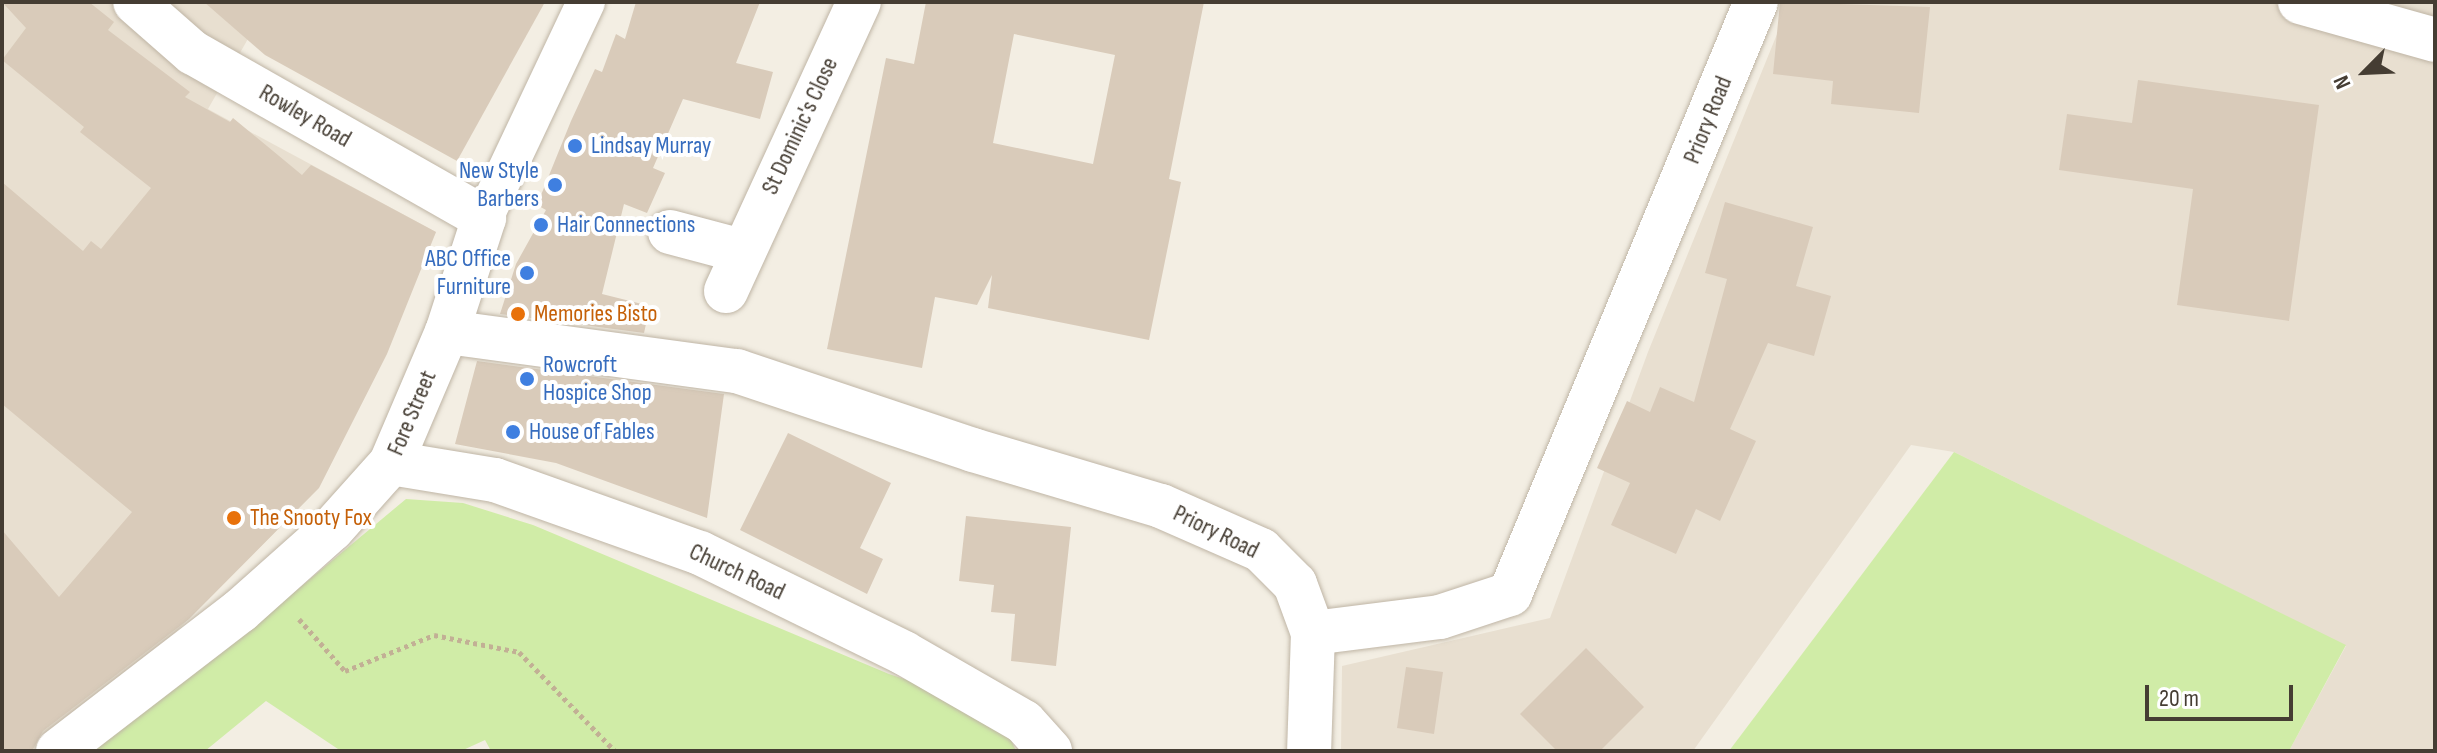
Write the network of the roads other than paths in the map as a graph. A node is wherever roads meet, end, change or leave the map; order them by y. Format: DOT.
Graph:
graph roads {
  1 [pos="135,2"];
  2 [pos="586,2"];
  3 [pos="859,2"];
  4 [pos="1756,2"];
  5 [pos="2300,2"];
  6 [pos="2435,40"];
  7 [pos="484,218"];
  8 [pos="670,232"];
  9 [pos="742,251"];
  10 [pos="726,291"];
  11 [pos="447,332"];
  12 [pos="391,463"];
  13 [pos="1313,633"];
  14 [pos="58,751"];
  15 [pos="1050,751"];
  16 [pos="1309,751"];
  1 -- 7 [label="street, Rowley Road"];
  2 -- 7 [label="street, Fore Street"];
  3 -- 9 [label="street, St Dominic's Close"];
  4 -- 13 [label="street, Priory Road"];
  5 -- 6 [label="street"];
  7 -- 11 [label="street, Fore Street"];
  8 -- 9 [label="street"];
  9 -- 10 [label="street, St Dominic's Close"];
  11 -- 12 [label="street, Fore Street"];
  11 -- 13 [label="street, Priory Road"];
  12 -- 14 [label="street, Fore Street"];
  12 -- 15 [label="street, Church Road"];
  13 -- 16 [label="street"];
}
